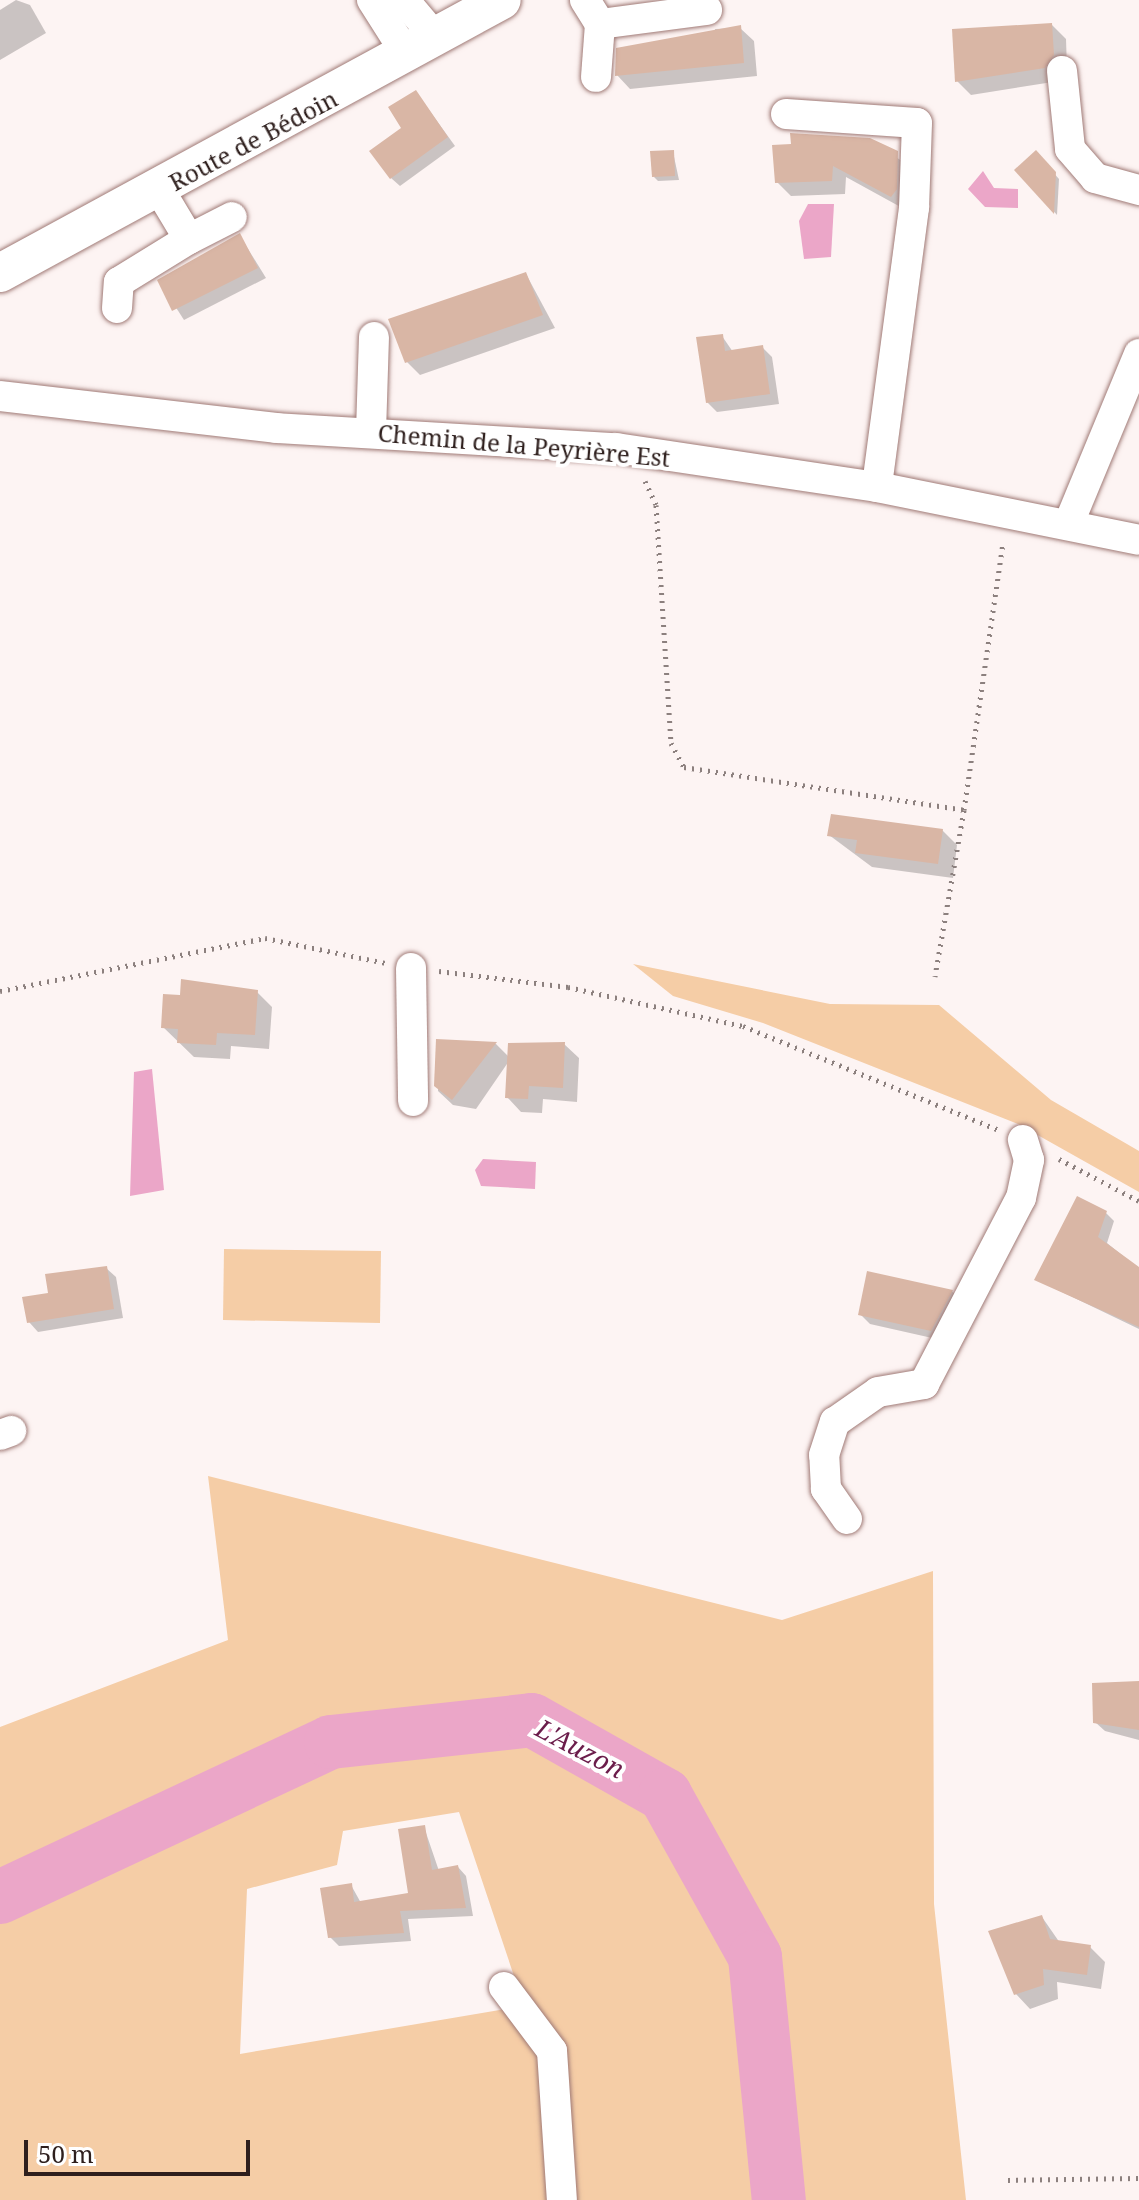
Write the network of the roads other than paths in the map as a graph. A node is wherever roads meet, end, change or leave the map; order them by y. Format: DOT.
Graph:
graph roads {
  1 [pos="372,0"];
  2 [pos="404,0"];
  3 [pos="502,0"];
  4 [pos="707,10"];
  5 [pos="593,12"];
  6 [pos="422,47"];
  7 [pos="1062,71"];
  8 [pos="596,77"];
  9 [pos="786,114"];
  10 [pos="159,189"];
  11 [pos="1139,190"];
  12 [pos="232,217"];
  13 [pos="189,239"];
  14 [pos="0,273"];
  15 [pos="117,308"];
  16 [pos="374,337"];
  17 [pos="1139,354"];
  18 [pos="0,396"];
  19 [pos="371,432"];
  20 [pos="877,487"];
  21 [pos="1069,523"];
  22 [pos="1136,533"];
  23 [pos="411,968"];
  24 [pos="413,1101"];
  25 [pos="1023,1140"];
  26 [pos="847,1519"];
  27 [pos="504,1987"];
  28 [pos="562,2200"];
  1 -- 6 [label="street"];
  2 -- 6 [label="street"];
  3 -- 6 [label="main road, Route de Bédoin"];
  4 -- 5 [label="street"];
  5 -- 8 [label="street"];
  6 -- 10 [label="main road, Route de Bédoin"];
  7 -- 11 [label="street"];
  9 -- 20 [label="street"];
  10 -- 13 [label="street"];
  10 -- 14 [label="main road, Route de Bédoin"];
  12 -- 13 [label="street"];
  13 -- 15 [label="street"];
  16 -- 19 [label="street"];
  17 -- 21 [label="street"];
  18 -- 19 [label="street, Chemin de la Peyrière Est"];
  19 -- 20 [label="street, Chemin de la Peyrière Est"];
  20 -- 21 [label="street, Chemin de la Peyrière Est"];
  21 -- 22 [label="street, Chemin de la Peyrière Est"];
  23 -- 24 [label="street"];
  25 -- 26 [label="street"];
  27 -- 28 [label="street"];
}
